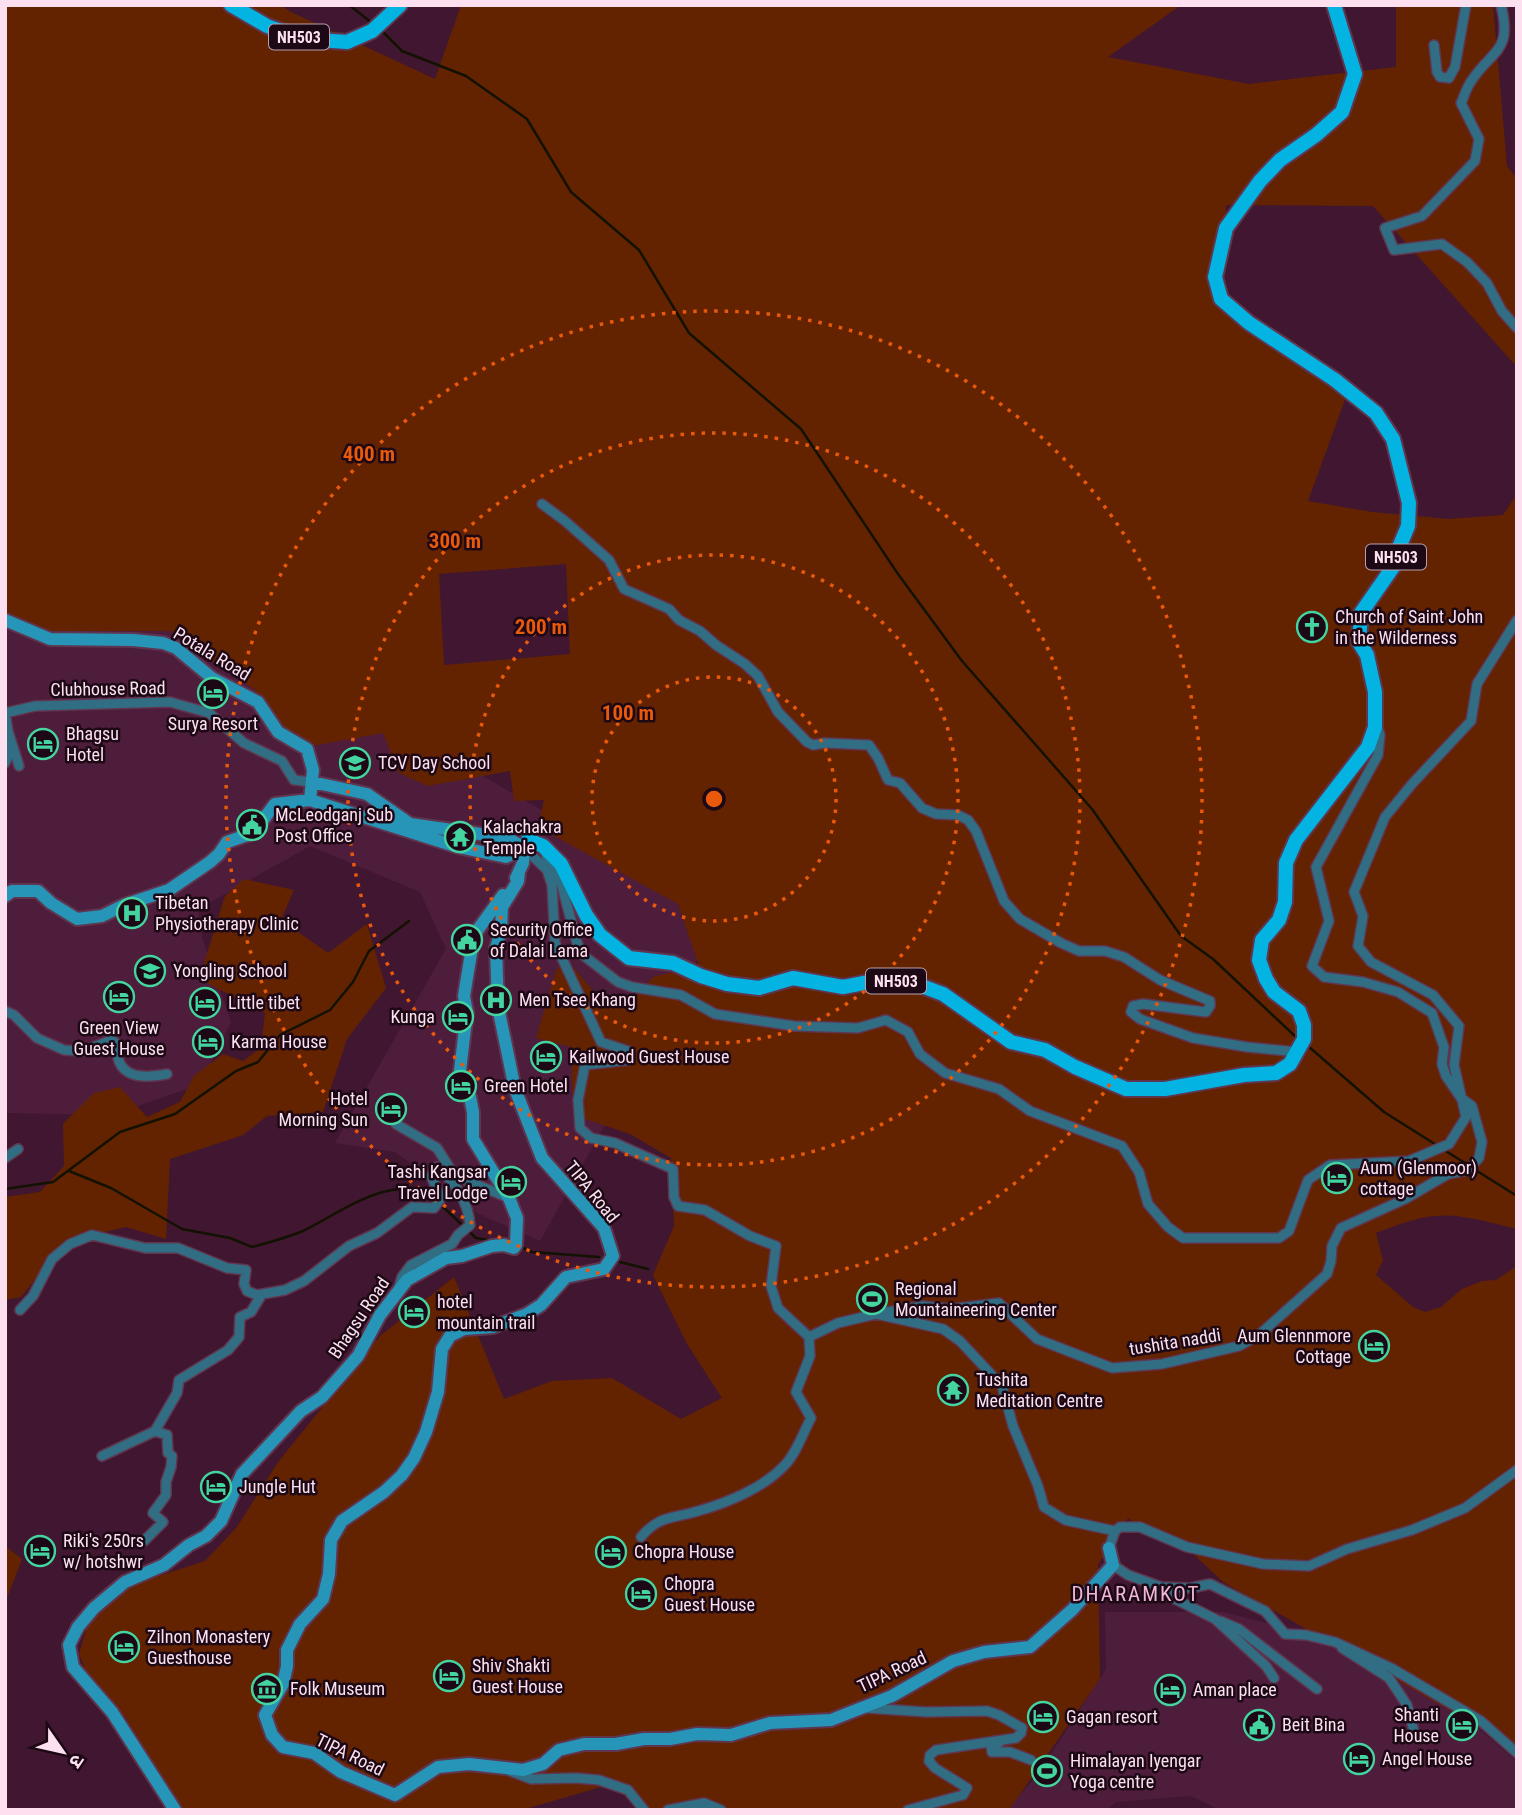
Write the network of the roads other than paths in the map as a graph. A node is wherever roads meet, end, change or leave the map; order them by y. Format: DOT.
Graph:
graph roads {
  1 [pos="231,5"];
  2 [pos="400,5"];
  3 [pos="1334,5"];
  4 [pos="1465,5"];
  5 [pos="1501,5"];
  6 [pos="1434,44"];
  7 [pos="1517,328"];
  8 [pos="542,504"];
  9 [pos="5,620"];
  10 [pos="1517,620"];
  11 [pos="5,713"];
  12 [pos="1374,714"];
  13 [pos="5,742"];
  14 [pos="5,763"];
  15 [pos="19,766"];
  16 [pos="312,782"];
  17 [pos="310,800"];
  18 [pos="524,848"];
  19 [pos="519,872"];
  20 [pos="5,896"];
  21 [pos="5,1011"];
  22 [pos="1301,1046"];
  23 [pos="167,1074"];
  24 [pos="1461,1098"];
  25 [pos="396,1124"];
  26 [pos="18,1149"];
  27 [pos="5,1158"];
  28 [pos="509,1198"];
  29 [pos="399,1289"];
  30 [pos="262,1294"];
  31 [pos="20,1310"];
  32 [pos="876,1314"];
  33 [pos="809,1337"];
  34 [pos="155,1431"];
  35 [pos="102,1456"];
  36 [pos="1517,1470"];
  37 [pos="1115,1531"];
  38 [pos="641,1537"];
  39 [pos="144,1541"];
  40 [pos="1109,1548"];
  41 [pos="1114,1565"];
  42 [pos="1128,1575"];
  43 [pos="1215,1619"];
  44 [pos="1335,1642"];
  45 [pos="1274,1678"];
  46 [pos="1317,1689"];
  47 [pos="859,1707"];
  48 [pos="1415,1735"];
  49 [pos="1004,1741"];
  50 [pos="1517,1754"];
  51 [pos="1031,1759"];
  52 [pos="506,1768"];
  53 [pos="175,1810"];
  54 [pos="644,1810"];
  55 [pos="668,1810"];
  56 [pos="721,1810"];
  57 [pos="908,1810"];
  1 -- 2 [label="main road, NH503"];
  3 -- 12 [label="main road, NH503"];
  4 -- 6 [label="street"];
  5 -- 7 [label="street"];
  8 -- 22 [label="street"];
  9 -- 16 [label="street, Potala Road"];
  10 -- 24 [label="street"];
  11 -- 15 [label="street"];
  11 -- 16 [label="street, Clubhouse Road"];
  12 -- 22 [label="main road, NH503"];
  12 -- 24 [label="street, tushita naddi"];
  13 -- 14 [label="street"];
  16 -- 17 [label="street"];
  16 -- 18 [label="street"];
  17 -- 18 [label="street"];
  17 -- 20 [label="street"];
  18 -- 19 [label="street, Bhagsu Road"];
  18 -- 22 [label="main road, NH503"];
  18 -- 24 [label="street"];
  18 -- 33 [label="street"];
  19 -- 28 [label="street, Bhagsu Road"];
  19 -- 52 [label="street, TIPA Road"];
  21 -- 23 [label="street"];
  24 -- 32 [label="street, tushita naddi"];
  25 -- 28 [label="street"];
  26 -- 27 [label="street"];
  28 -- 29 [label="street, Bhagsu Road"];
  29 -- 30 [label="street"];
  29 -- 53 [label="street, Bhagsu Road"];
  30 -- 31 [label="street"];
  30 -- 34 [label="street"];
  32 -- 33 [label="street, tushita naddi"];
  32 -- 37 [label="street"];
  33 -- 38 [label="street"];
  34 -- 35 [label="street"];
  34 -- 39 [label="street"];
  36 -- 37 [label="street"];
  37 -- 40 [label="street"];
  40 -- 41 [label="street"];
  41 -- 42 [label="street"];
  41 -- 47 [label="street, TIPA Road"];
  42 -- 43 [label="street"];
  42 -- 44 [label="street"];
  43 -- 45 [label="street"];
  43 -- 46 [label="street"];
  44 -- 48 [label="street"];
  44 -- 50 [label="street"];
  47 -- 49 [label="street"];
  47 -- 52 [label="street, TIPA Road"];
  49 -- 51 [label="street"];
  49 -- 57 [label="street"];
  52 -- 54 [label="street"];
  55 -- 56 [label="street"];
}
